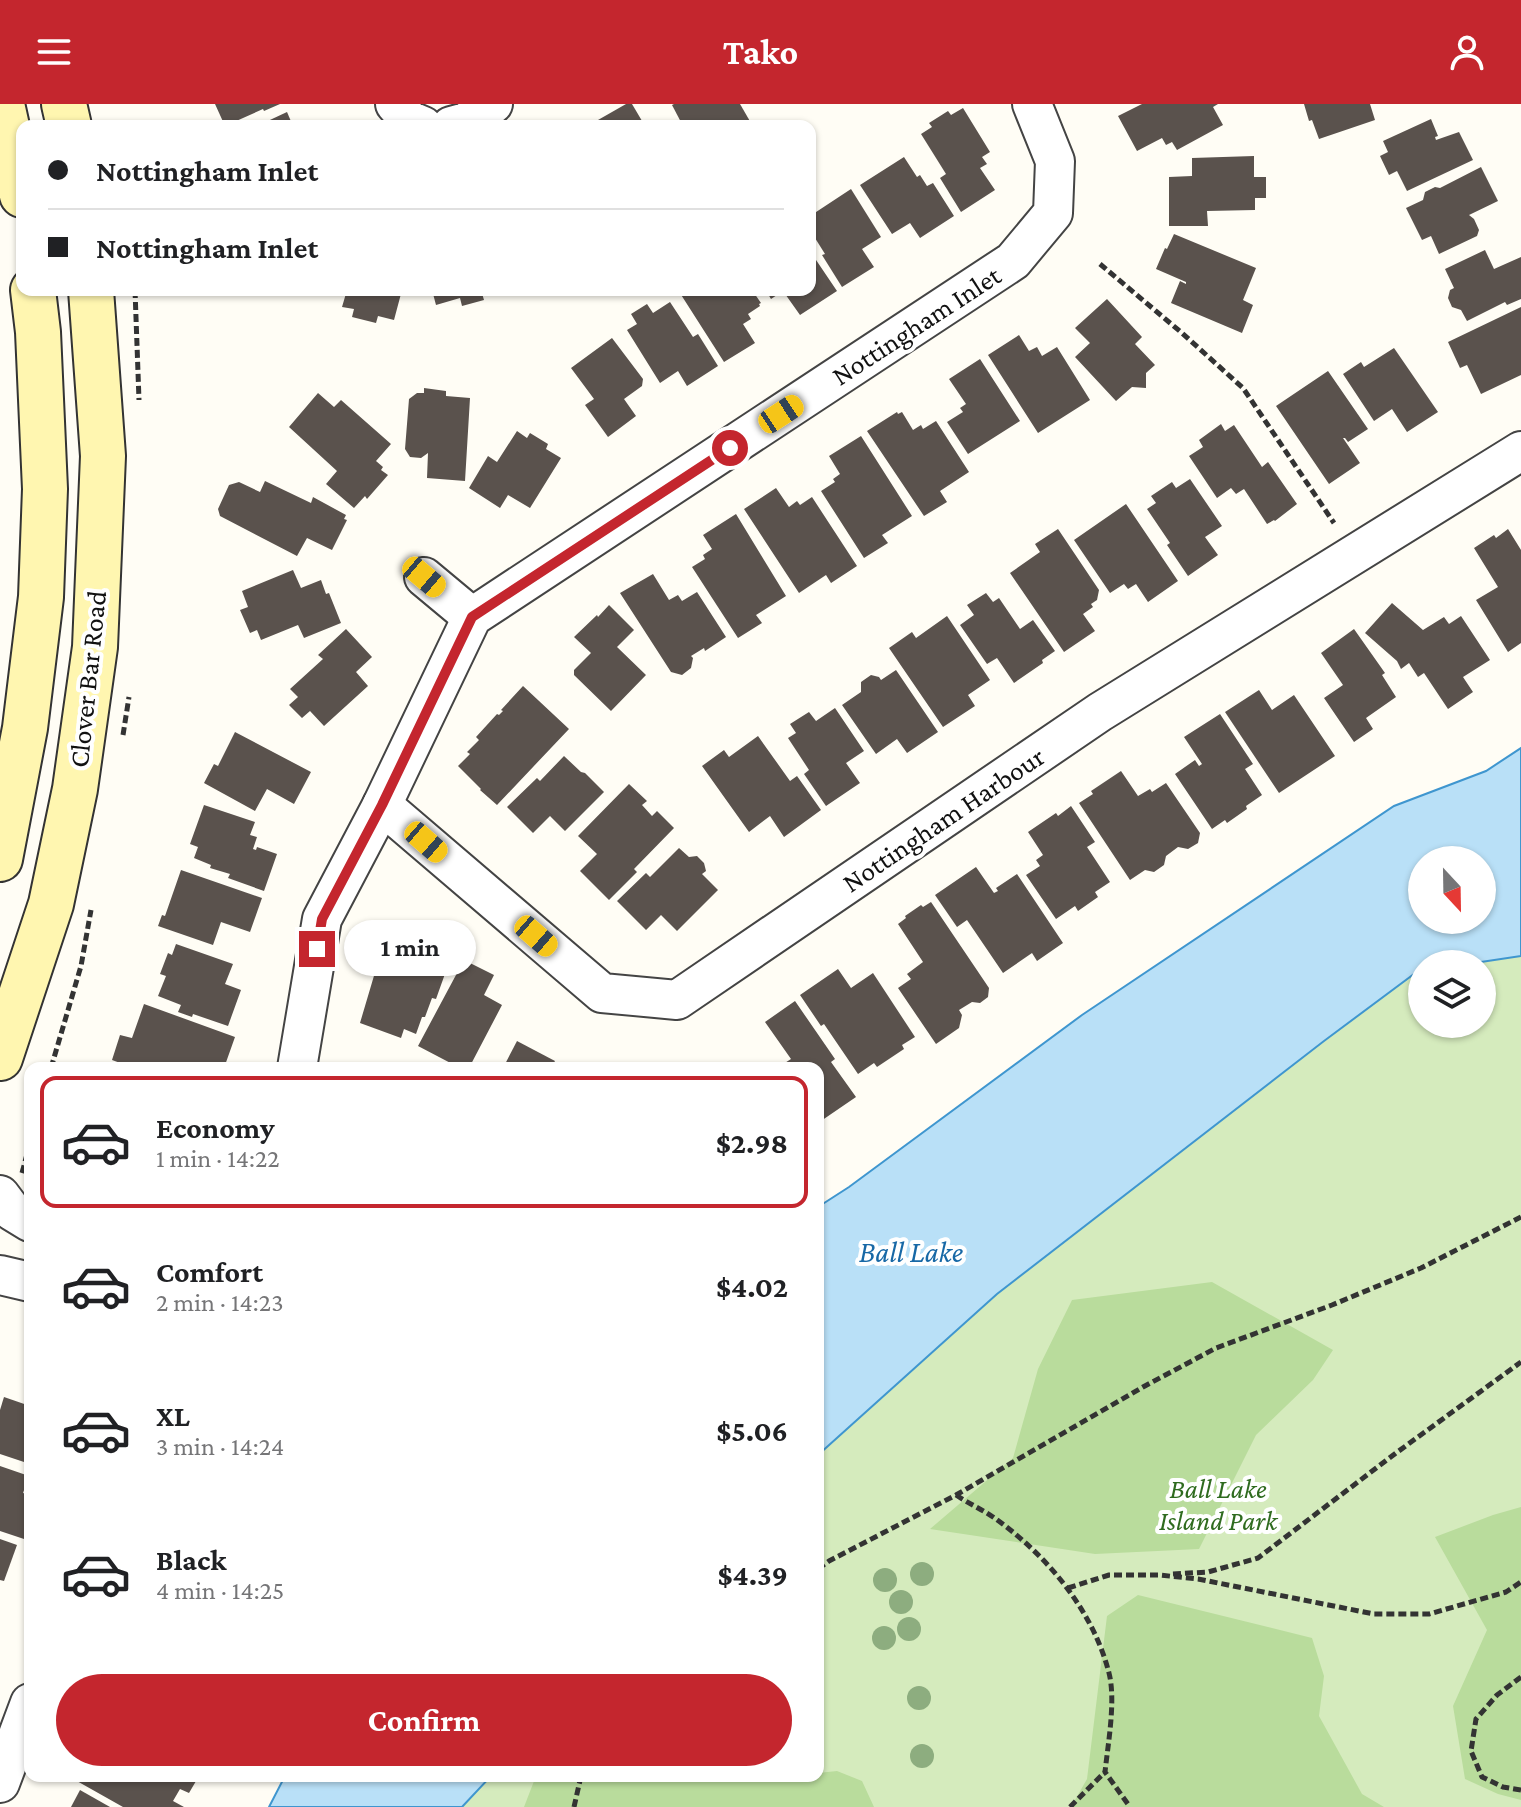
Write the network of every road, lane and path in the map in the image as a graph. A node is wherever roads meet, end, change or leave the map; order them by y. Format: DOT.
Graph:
graph roads {
  1 [pos="2,104"];
  2 [pos="395,104"];
  3 [pos="493,104"];
  4 [pos="1032,104"];
  5 [pos="409,120"];
  6 [pos="469,120"];
  7 [pos="16,168"];
  8 [pos="1100,264"];
  9 [pos="34,296"];
  10 [pos="91,296"];
  11 [pos="1521,451"];
  12 [pos="1334,523"];
  13 [pos="424,577"];
  14 [pos="472,617"];
  15 [pos="382,805"];
  16 [pos="0,859"];
  17 [pos="0,1058"];
  18 [pos="298,1062"];
  19 [pos="24,1156"];
  20 [pos="10,1188"];
  21 [pos="1521,1217"];
  22 [pos="24,1218"];
  23 [pos="0,1275"];
  24 [pos="24,1281"];
  25 [pos="1521,1362"];
  26 [pos="956,1495"];
  27 [pos="824,1565"];
  28 [pos="1159,1575"];
  29 [pos="1521,1582"];
  30 [pos="1068,1588"];
  31 [pos="1521,1677"];
  32 [pos="24,1719"];
  33 [pos="1105,1772"];
  34 [pos="580,1782"];
  35 [pos="0,1783"];
  36 [pos="1521,1790"];
  37 [pos="574,1807"];
  38 [pos="1070,1807"];
  39 [pos="1130,1807"];
  1 -- 7 [label="main road"];
  2 -- 5 [label="street"];
  3 -- 6 [label="street"];
  4 -- 14 [label="street, Nottingham Inlet"];
  8 -- 12 [label="path"];
  9 -- 16 [label="main road, Clover Bar Road"];
  10 -- 17 [label="main road, Clover Bar Road"];
  11 -- 15 [label="street, Nottingham Harbour"];
  13 -- 14 [label="street"];
  14 -- 15 [label="street"];
  15 -- 18 [label="street"];
  19 -- 20 [label="path"];
  20 -- 22 [label="street"];
  21 -- 26 [label="path"];
  23 -- 24 [label="street"];
  25 -- 28 [label="path"];
  26 -- 27 [label="path"];
  26 -- 30 [label="path"];
  28 -- 29 [label="path"];
  28 -- 30 [label="path"];
  30 -- 33 [label="path"];
  31 -- 36 [label="path"];
  32 -- 35 [label="street"];
  33 -- 38 [label="path"];
  33 -- 39 [label="path"];
  34 -- 37 [label="path"];
}
